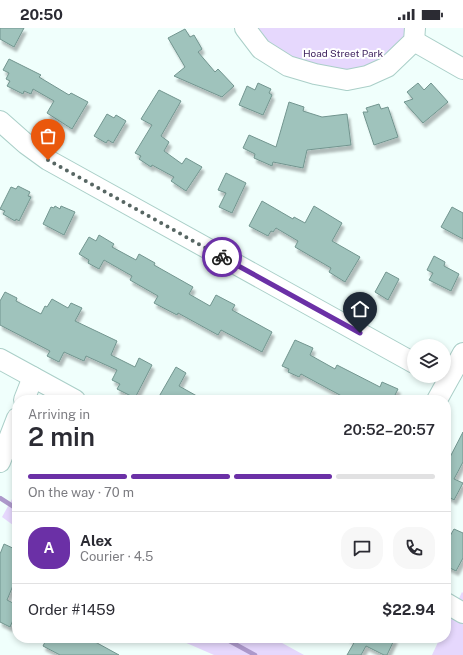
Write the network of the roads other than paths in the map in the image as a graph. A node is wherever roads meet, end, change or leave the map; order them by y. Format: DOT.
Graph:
graph roads {
  1 [pos="245,28"];
  2 [pos="415,34"];
  3 [pos="463,69"];
  4 [pos="0,121"];
  5 [pos="463,353"];
  6 [pos="0,359"];
  7 [pos="407,359"];
  8 [pos="451,368"];
  9 [pos="33,377"];
  10 [pos="441,383"];
  11 [pos="26,395"];
  12 [pos="66,395"];
  13 [pos="438,395"];
  14 [pos="12,431"];
  15 [pos="0,462"];
  16 [pos="451,606"];
  17 [pos="463,613"];
  1 -- 2 [label="street"];
  2 -- 3 [label="street"];
  4 -- 7 [label="street"];
  5 -- 8 [label="street"];
  6 -- 9 [label="street"];
  9 -- 11 [label="street"];
  9 -- 12 [label="street"];
  10 -- 13 [label="street"];
  14 -- 15 [label="street"];
  16 -- 17 [label="street"];
}
